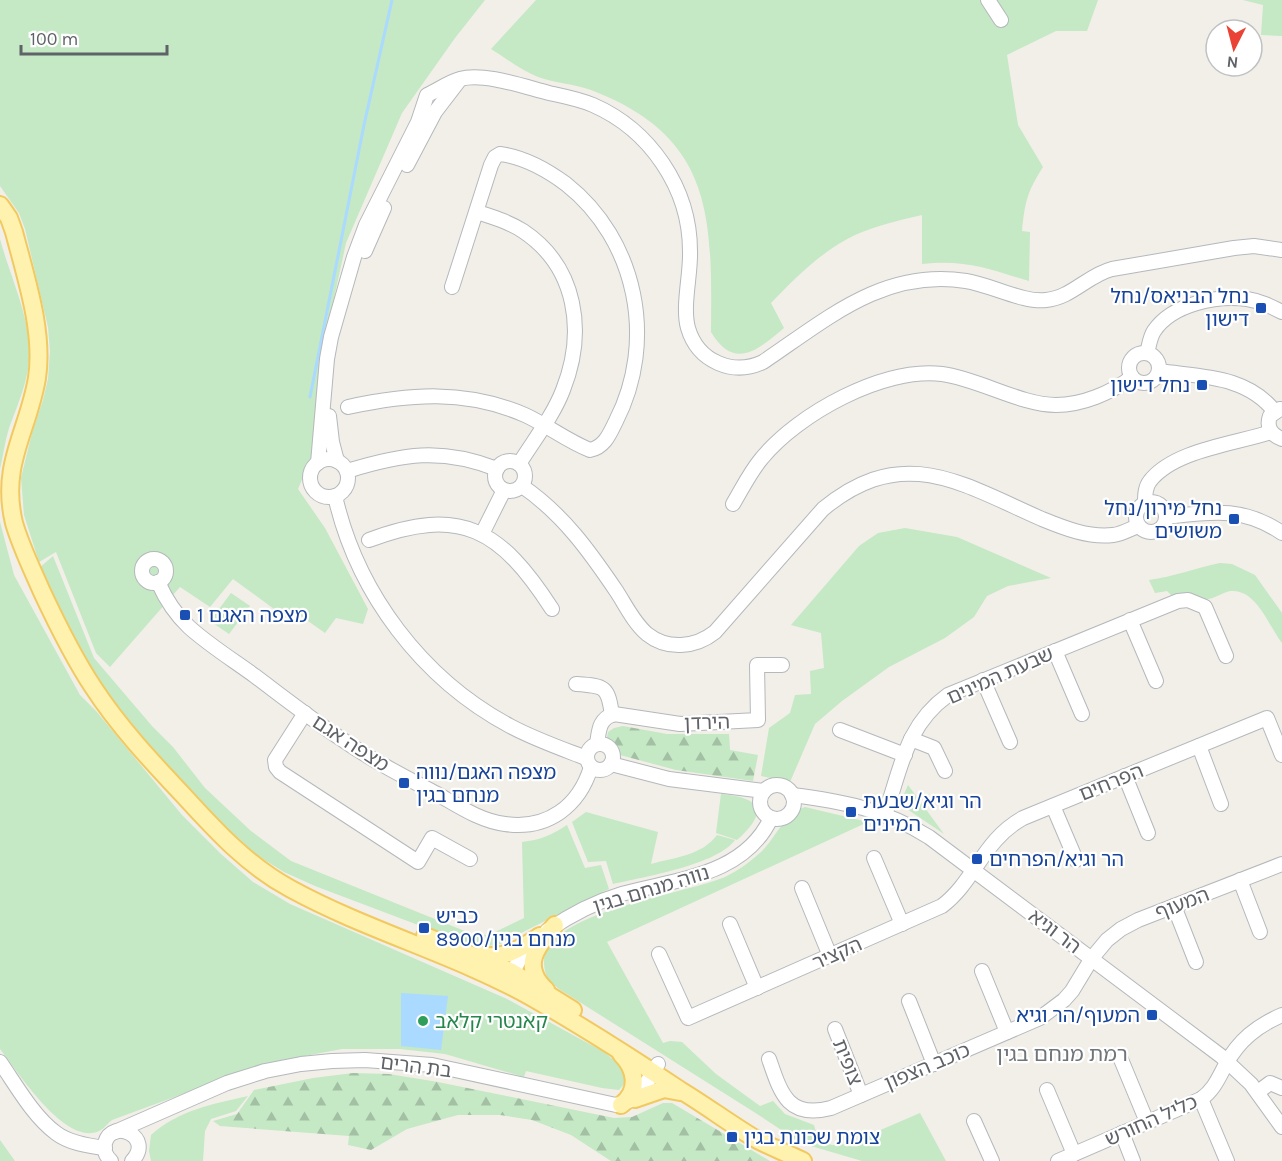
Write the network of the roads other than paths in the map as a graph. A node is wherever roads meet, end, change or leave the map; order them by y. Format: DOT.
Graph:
graph roads {
  1 [pos="987,0"];
  2 [pos="1001,20"];
  3 [pos="461,79"];
  4 [pos="0,205"];
  5 [pos="477,212"];
  6 [pos="1282,250"];
  7 [pos="452,287"];
  8 [pos="1282,312"];
  9 [pos="1147,353"];
  10 [pos="1159,370"];
  11 [pos="1132,377"];
  12 [pos="348,407"];
  13 [pos="1278,410"];
  14 [pos="543,425"];
  15 [pos="1276,435"];
  16 [pos="337,461"];
  17 [pos="318,463"];
  18 [pos="519,464"];
  19 [pos="497,469"];
  20 [pos="347,471"];
  21 [pos="522,486"];
  22 [pos="504,490"];
  23 [pos="335,496"];
  24 [pos="1145,503"];
  25 [pos="733,504"];
  26 [pos="1166,517"];
  27 [pos="1138,526"];
  28 [pos="1282,533"];
  29 [pos="482,534"];
  30 [pos="369,540"];
  31 [pos="158,582"];
  32 [pos="552,609"];
  33 [pos="1130,620"];
  34 [pos="1055,651"];
  35 [pos="1226,656"];
  36 [pos="782,665"];
  37 [pos="983,680"];
  38 [pos="1156,681"];
  39 [pos="576,684"];
  40 [pos="305,712"];
  41 [pos="1082,714"];
  42 [pos="612,715"];
  43 [pos="840,730"];
  44 [pos="911,739"];
  45 [pos="1010,742"];
  46 [pos="597,744"];
  47 [pos="1199,746"];
  48 [pos="905,755"];
  49 [pos="1282,755"];
  50 [pos="589,762"];
  51 [pos="611,764"];
  52 [pos="945,771"];
  53 [pos="1125,776"];
  54 [pos="764,791"];
  55 [pos="792,795"];
  56 [pos="1221,804"];
  57 [pos="1053,806"];
  58 [pos="885,814"];
  59 [pos="771,818"];
  60 [pos="1148,833"];
  61 [pos="241,854"];
  62 [pos="874,858"];
  63 [pos="470,859"];
  64 [pos="1076,860"];
  65 [pos="1282,864"];
  66 [pos="972,869"];
  67 [pos="1240,880"];
  68 [pos="802,888"];
  69 [pos="1174,906"];
  70 [pos="730,924"];
  71 [pos="902,924"];
  72 [pos="555,926"];
  73 [pos="1260,932"];
  74 [pos="540,936"];
  75 [pos="454,947"];
  76 [pos="659,954"];
  77 [pos="830,956"];
  78 [pos="1092,958"];
  79 [pos="1196,962"];
  80 [pos="982,971"];
  81 [pos="510,978"];
  82 [pos="757,988"];
  83 [pos="555,998"];
  84 [pos="909,1001"];
  85 [pos="1282,1015"];
  86 [pos="835,1029"];
  87 [pos="1007,1032"];
  88 [pos="616,1049"];
  89 [pos="1120,1058"];
  90 [pos="769,1059"];
  91 [pos="1228,1061"];
  92 [pos="0,1062"];
  93 [pos="934,1064"];
  94 [pos="656,1068"];
  95 [pos="1282,1088"];
  96 [pos="1047,1089"];
  97 [pos="1258,1092"];
  98 [pos="686,1093"];
  99 [pos="861,1095"];
  100 [pos="1201,1099"];
  101 [pos="628,1102"];
  102 [pos="159,1112"];
  103 [pos="974,1121"];
  104 [pos="1147,1122"];
  105 [pos="1282,1127"];
  106 [pos="115,1132"];
  107 [pos="1122,1133"];
  108 [pos="1074,1154"];
  109 [pos="108,1155"];
  110 [pos="137,1156"];
  111 [pos="803,1161"];
  112 [pos="808,1161"];
  113 [pos="992,1161"];
  114 [pos="1058,1161"];
  115 [pos="1134,1161"];
  116 [pos="1227,1161"];
  1 -- 2 [label="street"];
  3 -- 6 [label="street"];
  3 -- 16 [label="street"];
  3 -- 17 [label="street"];
  4 -- 61 [label="main road"];
  5 -- 7 [label="street"];
  5 -- 14 [label="street"];
  5 -- 14 [label="street"];
  8 -- 9 [label="street"];
  9 -- 10 [label="street"];
  9 -- 11 [label="street"];
  10 -- 11 [label="street"];
  10 -- 13 [label="street"];
  11 -- 25 [label="street"];
  12 -- 14 [label="street"];
  13 -- 15 [label="street"];
  14 -- 18 [label="street"];
  15 -- 24 [label="street"];
  16 -- 17 [label="street"];
  16 -- 20 [label="street"];
  17 -- 23 [label="street"];
  18 -- 19 [label="street"];
  18 -- 21 [label="street"];
  19 -- 20 [label="street"];
  19 -- 22 [label="street"];
  20 -- 23 [label="street"];
  21 -- 22 [label="street"];
  21 -- 27 [label="street"];
  22 -- 29 [label="street"];
  23 -- 50 [label="street"];
  24 -- 26 [label="street"];
  24 -- 27 [label="street"];
  26 -- 27 [label="street"];
  26 -- 28 [label="street"];
  29 -- 30 [label="street"];
  29 -- 32 [label="street"];
  31 -- 40 [label="street, מצפה אגם"];
  33 -- 34 [label="street, שבעת המינים"];
  33 -- 35 [label="street, שבעת המינים"];
  33 -- 38 [label="street"];
  34 -- 37 [label="street, שבעת המינים"];
  34 -- 41 [label="street"];
  36 -- 42 [label="street, הירדן"];
  37 -- 44 [label="street, שבעת המינים"];
  37 -- 45 [label="street"];
  39 -- 42 [label="street"];
  40 -- 50 [label="street, מצפה אגם"];
  40 -- 63 [label="street"];
  42 -- 46 [label="street"];
  43 -- 48 [label="street"];
  44 -- 48 [label="street, שבעת המינים"];
  44 -- 52 [label="street"];
  46 -- 50 [label="street"];
  46 -- 51 [label="street"];
  47 -- 49 [label="street, הפרחים"];
  47 -- 53 [label="street, הפרחים"];
  47 -- 56 [label="street"];
  48 -- 58 [label="street, שבעת המינים"];
  50 -- 51 [label="street"];
  51 -- 54 [label="street"];
  53 -- 57 [label="street, הפרחים"];
  53 -- 60 [label="street"];
  54 -- 55 [label="street"];
  54 -- 59 [label="street"];
  55 -- 58 [label="street, הר וגיא"];
  55 -- 59 [label="street"];
  57 -- 64 [label="street"];
  57 -- 66 [label="street, הפרחים"];
  58 -- 66 [label="street, הר וגיא"];
  59 -- 72 [label="street, נווה מנחם בגין"];
  61 -- 75 [label="main road"];
  61 -- 81 [label="main road"];
  62 -- 71 [label="street"];
  65 -- 67 [label="street, המעוף"];
  66 -- 71 [label="street, הקציר"];
  66 -- 78 [label="street, הר וגיא"];
  67 -- 69 [label="street, המעוף"];
  67 -- 73 [label="street"];
  68 -- 77 [label="street"];
  69 -- 78 [label="street, המעוף"];
  69 -- 79 [label="street"];
  70 -- 82 [label="street"];
  71 -- 77 [label="street, הקציר"];
  72 -- 74 [label="street, נווה מנחם בגין"];
  72 -- 83 [label="main road"];
  74 -- 75 [label="main road"];
  74 -- 81 [label="street, נווה מנחם בגין"];
  75 -- 81 [label="main road"];
  76 -- 82 [label="street, הקציר"];
  77 -- 82 [label="street, הקציר"];
  78 -- 87 [label="street, כוכב הצפון"];
  78 -- 91 [label="street, הר וגיא"];
  80 -- 87 [label="street"];
  81 -- 83 [label="main road"];
  81 -- 88 [label="main road"];
  83 -- 94 [label="main road"];
  84 -- 93 [label="street"];
  85 -- 91 [label="street, כליל החורש"];
  86 -- 99 [label="street, צופית"];
  87 -- 93 [label="street, כוכב הצפון"];
  88 -- 94 [label="main road"];
  88 -- 101 [label="main road"];
  89 -- 104 [label="street"];
  90 -- 99 [label="street, כוכב הצפון"];
  91 -- 97 [label="street, הר וגיא"];
  91 -- 100 [label="street, כליל החורש"];
  92 -- 109 [label="street"];
  93 -- 99 [label="street, כוכב הצפון"];
  94 -- 98 [label="main road"];
  94 -- 101 [label="street"];
  94 -- 112 [label="main road"];
  95 -- 97 [label="street"];
  96 -- 108 [label="street"];
  97 -- 105 [label="street, הר וגיא"];
  98 -- 101 [label="main road"];
  98 -- 111 [label="main road"];
  100 -- 104 [label="street, כליל החורש"];
  100 -- 116 [label="street"];
  101 -- 102 [label="street, בת הרים"];
  102 -- 106 [label="street, בת הרים"];
  102 -- 110 [label="street, בת הרים"];
  103 -- 113 [label="street"];
  104 -- 107 [label="street, כליל החורש"];
  106 -- 109 [label="street"];
  106 -- 110 [label="street"];
  107 -- 108 [label="street, כליל החורש"];
  107 -- 115 [label="street"];
  108 -- 114 [label="street, כליל החורש"];
}
